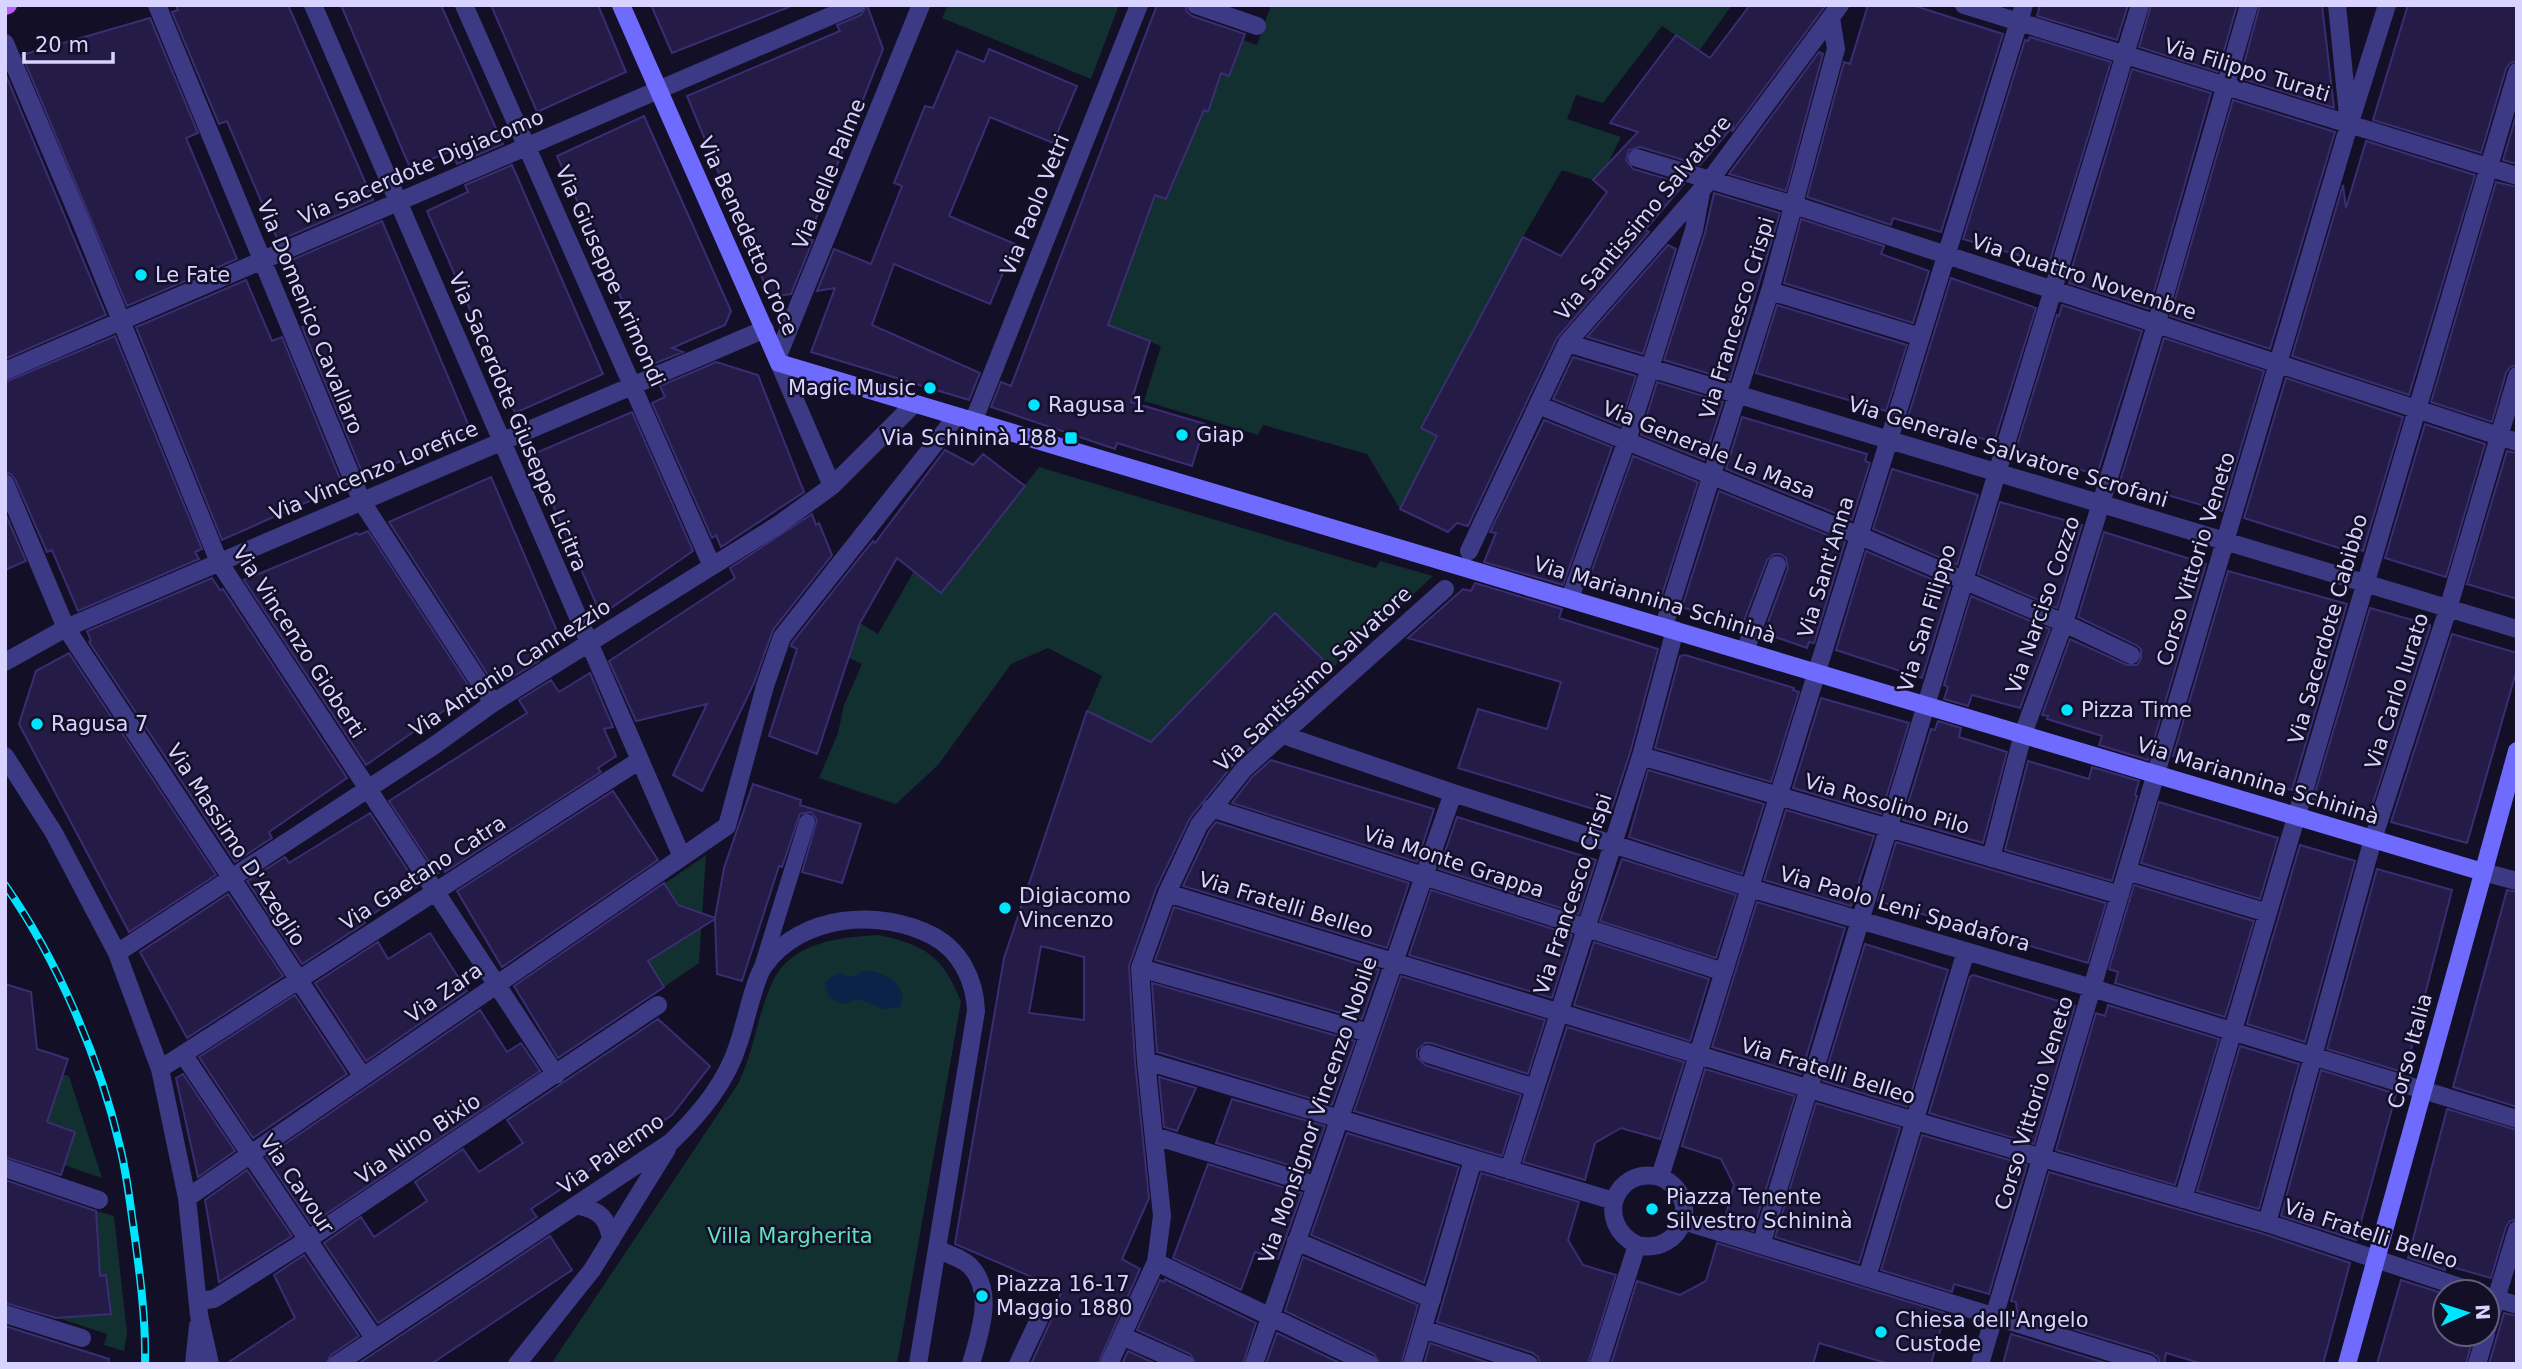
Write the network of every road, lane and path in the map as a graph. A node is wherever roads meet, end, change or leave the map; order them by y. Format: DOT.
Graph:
graph roads {
  1 [pos="157,5"];
  2 [pos="313,5"];
  3 [pos="464,5"];
  4 [pos="621,5"];
  5 [pos="856,5"];
  6 [pos="921,5"];
  7 [pos="1139,5"];
  8 [pos="1196,5"];
  9 [pos="1964,5"];
  10 [pos="2140,5"];
  11 [pos="2249,5"];
  12 [pos="2337,5"];
  13 [pos="2388,5"];
  14 [pos="1836,12"];
  15 [pos="2021,14"];
  16 [pos="1257,26"];
  17 [pos="5,43"];
  18 [pos="2125,56"];
  19 [pos="2517,72"];
  20 [pos="2226,87"];
  21 [pos="659,90"];
  22 [pos="2349,125"];
  23 [pos="528,147"];
  24 [pos="1637,158"];
  25 [pos="2488,167"];
  26 [pos="2517,176"];
  27 [pos="1706,185"];
  28 [pos="398,202"];
  29 [pos="1794,205"];
  30 [pos="1946,257"];
  31 [pos="263,261"];
  32 [pos="1770,291"];
  33 [pos="2053,291"];
  34 [pos="120,322"];
  35 [pos="2156,325"];
  36 [pos="765,329"];
  37 [pos="1921,337"];
  38 [pos="1567,343"];
  39 [pos="778,361"];
  40 [pos="2278,364"];
  41 [pos="1650,368"];
  42 [pos="5,371"];
  43 [pos="2517,376"];
  44 [pos="633,386"];
  45 [pos="1738,394"];
  46 [pos="914,404"];
  47 [pos="1538,405"];
  48 [pos="2417,410"];
  49 [pos="964,420"];
  50 [pos="2499,436"];
  51 [pos="1889,439"];
  52 [pos="1627,440"];
  53 [pos="502,442"];
  54 [pos="2517,442"];
  55 [pos="1996,471"];
  56 [pos="1712,478"];
  57 [pos="6,485"];
  58 [pos="832,486"];
  59 [pos="362,502"];
  60 [pos="2101,503"];
  61 [pos="1860,536"];
  62 [pos="2225,541"];
  63 [pos="1469,551"];
  64 [pos="219,562"];
  65 [pos="1777,565"];
  66 [pos="712,566"];
  67 [pos="1963,580"];
  68 [pos="2365,583"];
  69 [pos="1445,589"];
  70 [pos="1570,598"];
  71 [pos="2448,609"];
  72 [pos="2064,623"];
  73 [pos="66,628"];
  74 [pos="1669,628"];
  75 [pos="2517,629"];
  76 [pos="589,643"];
  77 [pos="1745,651"];
  78 [pos="2131,655"];
  79 [pos="5,662"];
  80 [pos="1817,672"];
  81 [pos="493,703"];
  82 [pos="1925,704"];
  83 [pos="2023,734"];
  84 [pos="1283,735"];
  85 [pos="2517,751"];
  86 [pos="5,756"];
  87 [pos="1641,756"];
  88 [pos="640,761"];
  89 [pos="2156,774"];
  90 [pos="366,789"];
  91 [pos="1453,793"];
  92 [pos="1779,796"];
  93 [pos="1211,808"];
  94 [pos="2297,816"];
  95 [pos="807,822"];
  96 [pos="727,826"];
  97 [pos="1888,828"];
  98 [pos="2373,839"];
  99 [pos="1613,844"];
  100 [pos="682,857"];
  101 [pos="1992,858"];
  102 [pos="2127,871"];
  103 [pos="2483,872"];
  104 [pos="1424,876"];
  105 [pos="231,878"];
  106 [pos="2517,881"];
  107 [pos="1750,888"];
  108 [pos="435,892"];
  109 [pos="1167,893"];
  110 [pos="2120,895"];
  111 [pos="2268,913"];
  112 [pos="1860,920"];
  113 [pos="1586,928"];
  114 [pos="1966,951"];
  115 [pos="117,953"];
  116 [pos="1394,962"];
  117 [pos="762,967"];
  118 [pos="1140,968"];
  119 [pos="1724,972"];
  120 [pos="298,980"];
  121 [pos="496,985"];
  122 [pos="2092,988"];
  123 [pos="658,1005"];
  124 [pos="1559,1013"];
  125 [pos="2233,1031"];
  126 [pos="1369,1033"];
  127 [pos="183,1054"];
  128 [pos="1428,1054"];
  129 [pos="1698,1055"];
  130 [pos="2312,1056"];
  131 [pos="1146,1061"];
  132 [pos="160,1069"];
  133 [pos="556,1074"];
  134 [pos="363,1077"];
  135 [pos="1535,1088"];
  136 [pos="1808,1089"];
  137 [pos="2423,1089"];
  138 [pos="1339,1119"];
  139 [pos="2517,1119"];
  140 [pos="1915,1121"];
  141 [pos="1154,1136"];
  142 [pos="671,1142"];
  143 [pos="250,1154"];
  144 [pos="2042,1157"];
  145 [pos="1474,1160"];
  146 [pos="5,1167"];
  147 [pos="1508,1170"];
  148 [pos="1660,1177"];
  149 [pos="1316,1185"];
  150 [pos="187,1198"];
  151 [pos="2183,1199"];
  152 [pos="99,1200"];
  153 [pos="1614,1202"];
  154 [pos="579,1206"];
  155 [pos="1683,1221"];
  156 [pos="2267,1223"];
  157 [pos="2517,1230"];
  158 [pos="307,1240"];
  159 [pos="611,1240"];
  160 [pos="1296,1241"];
  161 [pos="938,1243"];
  162 [pos="1637,1245"];
  163 [pos="1761,1245"];
  164 [pos="2376,1259"];
  165 [pos="1156,1262"];
  166 [pos="1867,1277"];
  167 [pos="2433,1278"];
  168 [pos="2498,1278"];
  169 [pos="1432,1299"];
  170 [pos="199,1308"];
  171 [pos="1042,1313"];
  172 [pos="5,1314"];
  173 [pos="1995,1315"];
  174 [pos="1270,1316"];
  175 [pos="1423,1329"];
  176 [pos="1122,1336"];
  177 [pos="82,1338"];
  178 [pos="374,1338"];
  179 [pos="2138,1362"];
  180 [pos="194,1364"];
  181 [pos="210,1364"];
  182 [pos="337,1364"];
  183 [pos="517,1364"];
  184 [pos="918,1364"];
  185 [pos="971,1364"];
  186 [pos="1018,1364"];
  187 [pos="1110,1364"];
  188 [pos="1185,1364"];
  189 [pos="1254,1364"];
  190 [pos="1369,1364"];
  191 [pos="1412,1364"];
  192 [pos="1529,1364"];
  193 [pos="1599,1364"];
  194 [pos="1980,1364"];
  195 [pos="2347,1364"];
  1 -- 31 [label="street, Via Domenico Cavallaro"];
  2 -- 28 [label="street, Via Sacerdote Giuseppe Licitra"];
  3 -- 23 [label="street, Via Giuseppe Arimondi"];
  4 -- 21 [label="main road, Via Benedetto Croce"];
  5 -- 21 [label="street, Via Sacerdote Digiacomo"];
  6 -- 39 [label="street, Via delle Palme"];
  7 -- 49 [label="street, Via Paolo Vetri"];
  8 -- 16 [label="street"];
  9 -- 15 [label="street, Via Filippo Turati"];
  10 -- 18 [label="street, Via San Filippo"];
  11 -- 20 [label="street, Via Narciso Cozzo"];
  12 -- 22 [label="street, Corso Vittorio Veneto"];
  13 -- 22 [label="street"];
  14 -- 27 [label="street, Via Santissimo Salvatore"];
  14 -- 29 [label="street, Via Francesco Crispi"];
  15 -- 18 [label="street, Via Filippo Turati"];
  15 -- 30 [label="street, Via Sant'Anna"];
  17 -- 34 [label="street, Via Vincenzo Gioberti"];
  18 -- 20 [label="street, Via Filippo Turati"];
  18 -- 33 [label="street, Via San Filippo"];
  19 -- 25 [label="street, Via Sacerdote Cabibbo"];
  20 -- 22 [label="street, Via Filippo Turati"];
  20 -- 35 [label="street, Via Narciso Cozzo"];
  21 -- 23 [label="street, Via Sacerdote Digiacomo"];
  21 -- 36 [label="main road, Via Benedetto Croce"];
  22 -- 25 [label="street, Via Filippo Turati"];
  22 -- 40 [label="street, Corso Vittorio Veneto"];
  23 -- 28 [label="street, Via Sacerdote Digiacomo"];
  23 -- 44 [label="street, Via Giuseppe Arimondi"];
  24 -- 27 [label="street, Via Quattro Novembre"];
  25 -- 26 [label="street, Via Filippo Turati"];
  25 -- 48 [label="street, Via Sacerdote Cabibbo"];
  27 -- 29 [label="street, Via Quattro Novembre"];
  27 -- 38 [label="street, Via Santissimo Salvatore"];
  27 -- 41 [label="street"];
  28 -- 31 [label="street, Via Sacerdote Digiacomo"];
  28 -- 53 [label="street, Via Sacerdote Giuseppe Licitra"];
  29 -- 30 [label="street, Via Quattro Novembre"];
  29 -- 32 [label="street, Via Francesco Crispi"];
  30 -- 33 [label="street, Via Quattro Novembre"];
  30 -- 37 [label="street, Via Sant'Anna"];
  31 -- 34 [label="street, Via Sacerdote Digiacomo"];
  31 -- 59 [label="street, Via Domenico Cavallaro"];
  32 -- 37 [label="street"];
  32 -- 45 [label="street, Via Francesco Crispi"];
  33 -- 35 [label="street, Via Quattro Novembre"];
  33 -- 55 [label="street, Via San Filippo"];
  34 -- 42 [label="street, Via Sacerdote Digiacomo"];
  34 -- 64 [label="street, Via Vincenzo Gioberti"];
  35 -- 40 [label="street, Via Quattro Novembre"];
  35 -- 60 [label="street, Via Narciso Cozzo"];
  36 -- 39 [label="main road, Via Benedetto Croce"];
  36 -- 44 [label="street, Via Vincenzo Lorefice"];
  37 -- 51 [label="street, Via Sant'Anna"];
  38 -- 41 [label="street, Via Generale Salvatore Scrofani"];
  38 -- 47 [label="street, Via Santissimo Salvatore"];
  39 -- 46 [label="main road, Via Mariannina Schininà"];
  39 -- 58 [label="street, Via Benedetto Croce"];
  40 -- 48 [label="street, Via Quattro Novembre"];
  40 -- 62 [label="street, Corso Vittorio Veneto"];
  41 -- 45 [label="street, Via Generale Salvatore Scrofani"];
  41 -- 52 [label="street"];
  43 -- 50 [label="street, Via Carlo Iurato"];
  44 -- 53 [label="street, Via Vincenzo Lorefice"];
  44 -- 66 [label="street, Via Giuseppe Arimondi"];
  45 -- 51 [label="street, Via Generale Salvatore Scrofani"];
  45 -- 56 [label="street, Via Francesco Crispi"];
  46 -- 49 [label="main road, Via Mariannina Schininà"];
  46 -- 58 [label="street, Via Antonio Cannezzio"];
  47 -- 52 [label="street, Via Generale La Masa"];
  47 -- 63 [label="street, Via Santissimo Salvatore"];
  48 -- 50 [label="street, Via Quattro Novembre"];
  48 -- 68 [label="street, Via Sacerdote Cabibbo"];
  49 -- 70 [label="main road, Via Mariannina Schininà"];
  49 -- 96 [label="street, Via Paolo Vetri"];
  50 -- 54 [label="street, Via Quattro Novembre"];
  50 -- 71 [label="street, Via Carlo Iurato"];
  51 -- 55 [label="street, Via Generale Salvatore Scrofani"];
  51 -- 61 [label="street, Via Sant'Anna"];
  52 -- 56 [label="street, Via Generale La Masa"];
  52 -- 70 [label="street"];
  53 -- 59 [label="street, Via Vincenzo Lorefice"];
  53 -- 76 [label="street, Via Sacerdote Giuseppe Licitra"];
  55 -- 60 [label="street, Via Generale Salvatore Scrofani"];
  55 -- 67 [label="street, Via San Filippo"];
  56 -- 61 [label="street, Via Generale La Masa"];
  56 -- 74 [label="street, Via Francesco Crispi"];
  57 -- 73 [label="street, Via Massimo D'Azeglio"];
  58 -- 66 [label="street, Via Antonio Cannezzio"];
  59 -- 64 [label="street, Via Vincenzo Lorefice"];
  59 -- 81 [label="street, Via Domenico Cavallaro"];
  60 -- 62 [label="street, Via Generale Salvatore Scrofani"];
  60 -- 72 [label="street, Via Narciso Cozzo"];
  61 -- 67 [label="street, Via Generale La Masa"];
  61 -- 80 [label="street, Via Sant'Anna"];
  62 -- 68 [label="street, Via Generale Salvatore Scrofani"];
  62 -- 89 [label="street, Corso Vittorio Veneto"];
  64 -- 73 [label="street, Via Vincenzo Lorefice"];
  64 -- 90 [label="street, Via Vincenzo Gioberti"];
  65 -- 77 [label="street"];
  66 -- 76 [label="street, Via Antonio Cannezzio"];
  67 -- 72 [label="street, Via Generale La Masa"];
  67 -- 82 [label="street, Via San Filippo"];
  68 -- 71 [label="street, Via Generale Salvatore Scrofani"];
  68 -- 94 [label="street, Via Sacerdote Cabibbo"];
  69 -- 84 [label="street, Via Santissimo Salvatore"];
  70 -- 74 [label="main road, Via Mariannina Schininà"];
  71 -- 75 [label="street, Via Generale Salvatore Scrofani"];
  71 -- 98 [label="street, Via Carlo Iurato"];
  72 -- 78 [label="street, Via Generale La Masa"];
  72 -- 83 [label="street, Via Narciso Cozzo"];
  73 -- 79 [label="street, Via Vincenzo Lorefice"];
  73 -- 105 [label="street, Via Massimo D'Azeglio"];
  74 -- 77 [label="main road, Via Mariannina Schininà"];
  74 -- 87 [label="street, Via Francesco Crispi"];
  76 -- 81 [label="street, Via Antonio Cannezzio"];
  76 -- 88 [label="street, Via Sacerdote Giuseppe Licitra"];
  77 -- 80 [label="main road, Via Mariannina Schininà"];
  80 -- 82 [label="main road, Via Mariannina Schininà"];
  80 -- 92 [label="street, Via Sant'Anna"];
  81 -- 90 [label="street, Via Antonio Cannezzio"];
  82 -- 83 [label="main road, Via Mariannina Schininà"];
  82 -- 97 [label="street, Via San Filippo"];
  83 -- 89 [label="main road, Via Mariannina Schininà"];
  83 -- 101 [label="street, Via Narciso Cozzo"];
  84 -- 91 [label="street, Via Paolo Leni Spadafora"];
  84 -- 93 [label="street, Via Santissimo Salvatore"];
  85 -- 103 [label="main road, Corso Italia"];
  86 -- 115 [label="street"];
  87 -- 92 [label="street, Via Rosolino Pilo"];
  87 -- 99 [label="street, Via Francesco Crispi"];
  88 -- 100 [label="street, Via Sacerdote Giuseppe Licitra"];
  88 -- 108 [label="street, Via Gaetano Catra"];
  89 -- 94 [label="main road, Via Mariannina Schininà"];
  89 -- 102 [label="street, Corso Vittorio Veneto"];
  90 -- 105 [label="street, Via Antonio Cannezzio"];
  90 -- 108 [label="street, Via Vincenzo Gioberti"];
  91 -- 99 [label="street, Via Paolo Leni Spadafora"];
  91 -- 104 [label="street, Via Monsignor Vincenzo Nobile"];
  92 -- 97 [label="street, Via Rosolino Pilo"];
  92 -- 107 [label="street, Via Sant'Anna"];
  93 -- 104 [label="street, Via Monte Grappa"];
  93 -- 109 [label="street, Via Santissimo Salvatore"];
  94 -- 98 [label="main road, Via Mariannina Schininà"];
  94 -- 111 [label="street, Via Sacerdote Cabibbo"];
  95 -- 117 [label="lane"];
  96 -- 100 [label="street, Via Zara"];
  97 -- 101 [label="street, Via Rosolino Pilo"];
  97 -- 112 [label="street, Via San Filippo"];
  98 -- 103 [label="main road, Via Mariannina Schininà"];
  98 -- 130 [label="street, Via Carlo Iurato"];
  99 -- 107 [label="street, Via Paolo Leni Spadafora"];
  99 -- 113 [label="street, Via Francesco Crispi"];
  100 -- 121 [label="street, Via Zara"];
  101 -- 110 [label="street, Via Rosolino Pilo"];
  102 -- 110 [label="street, Corso Vittorio Veneto"];
  102 -- 111 [label="street"];
  103 -- 106 [label="street, Via Mariannina Schininà"];
  103 -- 137 [label="main road, Corso Italia"];
  104 -- 113 [label="street, Via Monte Grappa"];
  104 -- 116 [label="street, Via Monsignor Vincenzo Nobile"];
  105 -- 115 [label="street, Via Antonio Cannezzio"];
  105 -- 120 [label="street, Via Massimo D'Azeglio"];
  107 -- 112 [label="street, Via Paolo Leni Spadafora"];
  107 -- 119 [label="street, Via Sant'Anna"];
  108 -- 120 [label="street, Via Gaetano Catra"];
  108 -- 121 [label="street, Via Vincenzo Gioberti"];
  109 -- 116 [label="street, Via Fratelli Belleo"];
  109 -- 118 [label="street, Via Santissimo Salvatore"];
  110 -- 122 [label="street, Corso Vittorio Veneto"];
  111 -- 125 [label="street, Via Sacerdote Cabibbo"];
  112 -- 114 [label="street, Via Paolo Leni Spadafora"];
  112 -- 136 [label="street, Via San Filippo"];
  113 -- 119 [label="street, Via Monte Grappa"];
  113 -- 124 [label="street, Via Francesco Crispi"];
  114 -- 122 [label="street, Via Paolo Leni Spadafora"];
  114 -- 140 [label="street"];
  115 -- 132 [label="street"];
  116 -- 124 [label="street, Via Fratelli Belleo"];
  116 -- 126 [label="street, Via Monsignor Vincenzo Nobile"];
  117 -- 142 [label="street, Via Palermo"];
  117 -- 161 [label="street, Via Palermo"];
  118 -- 126 [label="street"];
  118 -- 131 [label="street, Via Santissimo Salvatore"];
  119 -- 129 [label="street, Via Sant'Anna"];
  120 -- 127 [label="street, Via Gaetano Catra"];
  120 -- 134 [label="street, Via Massimo D'Azeglio"];
  121 -- 133 [label="street, Via Vincenzo Gioberti"];
  121 -- 134 [label="street, Via Zara"];
  122 -- 125 [label="street, Via Paolo Leni Spadafora"];
  122 -- 144 [label="street, Corso Vittorio Veneto"];
  123 -- 133 [label="street, Via Nino Bixio"];
  124 -- 129 [label="street, Via Fratelli Belleo"];
  124 -- 135 [label="street, Via Francesco Crispi"];
  125 -- 130 [label="street, Via Paolo Leni Spadafora"];
  125 -- 151 [label="street, Via Sacerdote Cabibbo"];
  126 -- 138 [label="street, Via Monsignor Vincenzo Nobile"];
  127 -- 132 [label="street, Via Gaetano Catra"];
  127 -- 143 [label="street, Via Cavour"];
  128 -- 135 [label="street"];
  129 -- 136 [label="street, Via Fratelli Belleo"];
  129 -- 148 [label="street, Via Sant'Anna"];
  130 -- 137 [label="street, Via Paolo Leni Spadafora"];
  130 -- 156 [label="street, Via Carlo Iurato"];
  131 -- 138 [label="street"];
  131 -- 141 [label="street, Via Santissimo Salvatore"];
  132 -- 150 [label="street"];
  133 -- 158 [label="street, Via Nino Bixio"];
  134 -- 143 [label="street, Via Zara"];
  135 -- 147 [label="street, Via Francesco Crispi"];
  136 -- 140 [label="street, Via Fratelli Belleo"];
  136 -- 163 [label="street, Via San Filippo"];
  137 -- 139 [label="street, Via Paolo Leni Spadafora"];
  137 -- 164 [label="main road, Corso Italia"];
  138 -- 145 [label="street"];
  138 -- 149 [label="street, Via Monsignor Vincenzo Nobile"];
  140 -- 144 [label="street, Via Fratelli Belleo"];
  140 -- 166 [label="street"];
  141 -- 149 [label="street"];
  141 -- 165 [label="street, Via Santissimo Salvatore"];
  142 -- 154 [label="street, Via Palermo"];
  142 -- 159 [label="street"];
  143 -- 150 [label="street, Via Zara"];
  143 -- 158 [label="street, Via Cavour"];
  144 -- 151 [label="street, Via Fratelli Belleo"];
  144 -- 173 [label="street, Corso Vittorio Veneto"];
  145 -- 147 [label="street"];
  145 -- 169 [label="street"];
  146 -- 152 [label="street"];
  147 -- 153 [label="street"];
  148 -- 153 [label="street"];
  148 -- 155 [label="street"];
  149 -- 160 [label="street, Via Monsignor Vincenzo Nobile"];
  150 -- 170 [label="street"];
  151 -- 156 [label="street, Via Fratelli Belleo"];
  153 -- 162 [label="street"];
  154 -- 159 [label="street"];
  154 -- 178 [label="street, Via Palermo"];
  155 -- 162 [label="street"];
  155 -- 163 [label="street"];
  156 -- 164 [label="street, Via Fratelli Belleo"];
  157 -- 168 [label="street"];
  158 -- 170 [label="street, Via Nino Bixio"];
  158 -- 178 [label="street, Via Cavour"];
  159 -- 183 [label="street"];
  160 -- 169 [label="street"];
  160 -- 174 [label="street, Via Monsignor Vincenzo Nobile"];
  161 -- 184 [label="street, Via Palermo"];
  161 -- 185 [label="street"];
  162 -- 193 [label="street"];
  163 -- 166 [label="street"];
  164 -- 167 [label="street, Via Fratelli Belleo"];
  164 -- 195 [label="main road, Corso Italia"];
  165 -- 174 [label="street"];
  165 -- 176 [label="street, Via Santissimo Salvatore"];
  166 -- 173 [label="street"];
  169 -- 175 [label="street"];
  170 -- 180 [label="street"];
  170 -- 181 [label="street"];
  171 -- 186 [label="street"];
  172 -- 177 [label="street"];
  173 -- 179 [label="street"];
  173 -- 194 [label="street, Corso Vittorio Veneto"];
  174 -- 189 [label="street, Via Monsignor Vincenzo Nobile"];
  174 -- 190 [label="street"];
  175 -- 191 [label="street"];
  175 -- 192 [label="street"];
  176 -- 187 [label="street, Via Santissimo Salvatore"];
  176 -- 188 [label="street"];
  178 -- 182 [label="street, Via Palermo"];
}
